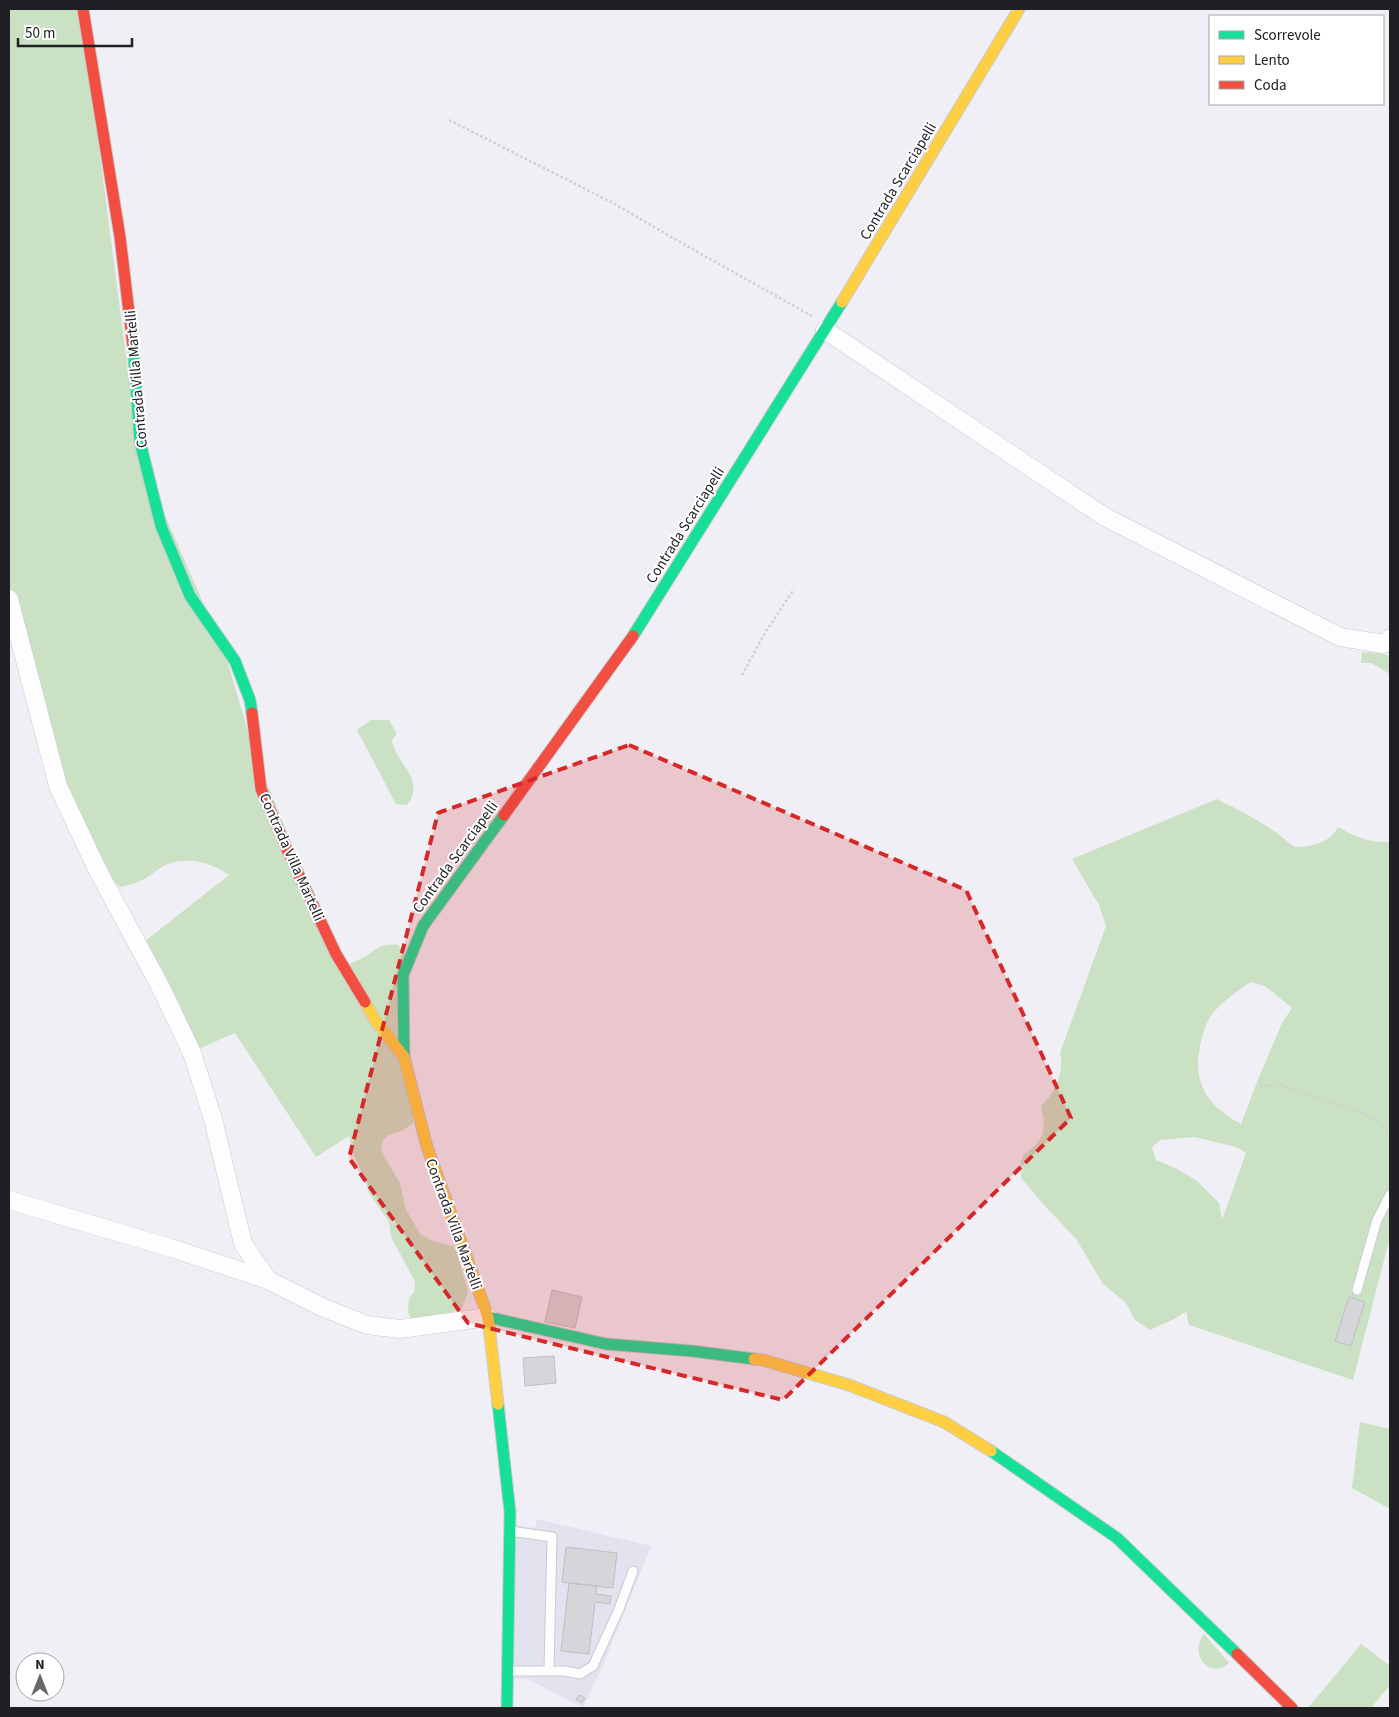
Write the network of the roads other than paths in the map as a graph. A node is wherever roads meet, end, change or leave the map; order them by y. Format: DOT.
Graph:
graph roads {
  1 [pos="83,9"];
  2 [pos="1019,9"];
  3 [pos="827,328"];
  4 [pos="9,599"];
  5 [pos="1388,643"];
  6 [pos="404,1057"];
  7 [pos="1390,1195"];
  8 [pos="9,1200"];
  9 [pos="268,1280"];
  10 [pos="1357,1290"];
  11 [pos="488,1317"];
  12 [pos="510,1532"];
  13 [pos="633,1571"];
  14 [pos="508,1670"];
  15 [pos="548,1671"];
  16 [pos="507,1708"];
  17 [pos="1292,1708"];
  1 -- 6 [label="street, Contrada Villa Martelli"];
  2 -- 3 [label="street, Contrada Scarciapelli"];
  3 -- 5 [label="street"];
  3 -- 6 [label="street, Contrada Scarciapelli"];
  4 -- 9 [label="street"];
  6 -- 11 [label="street, Contrada Villa Martelli"];
  7 -- 10 [label="lane"];
  8 -- 9 [label="street"];
  9 -- 11 [label="street"];
  11 -- 12 [label="street, Contrada Villa Martelli"];
  11 -- 17 [label="street"];
  12 -- 14 [label="street, Contrada Villa Martelli"];
  12 -- 15 [label="lane"];
  13 -- 15 [label="lane"];
  14 -- 15 [label="lane"];
  14 -- 16 [label="street, Contrada Villa Martelli"];
}
